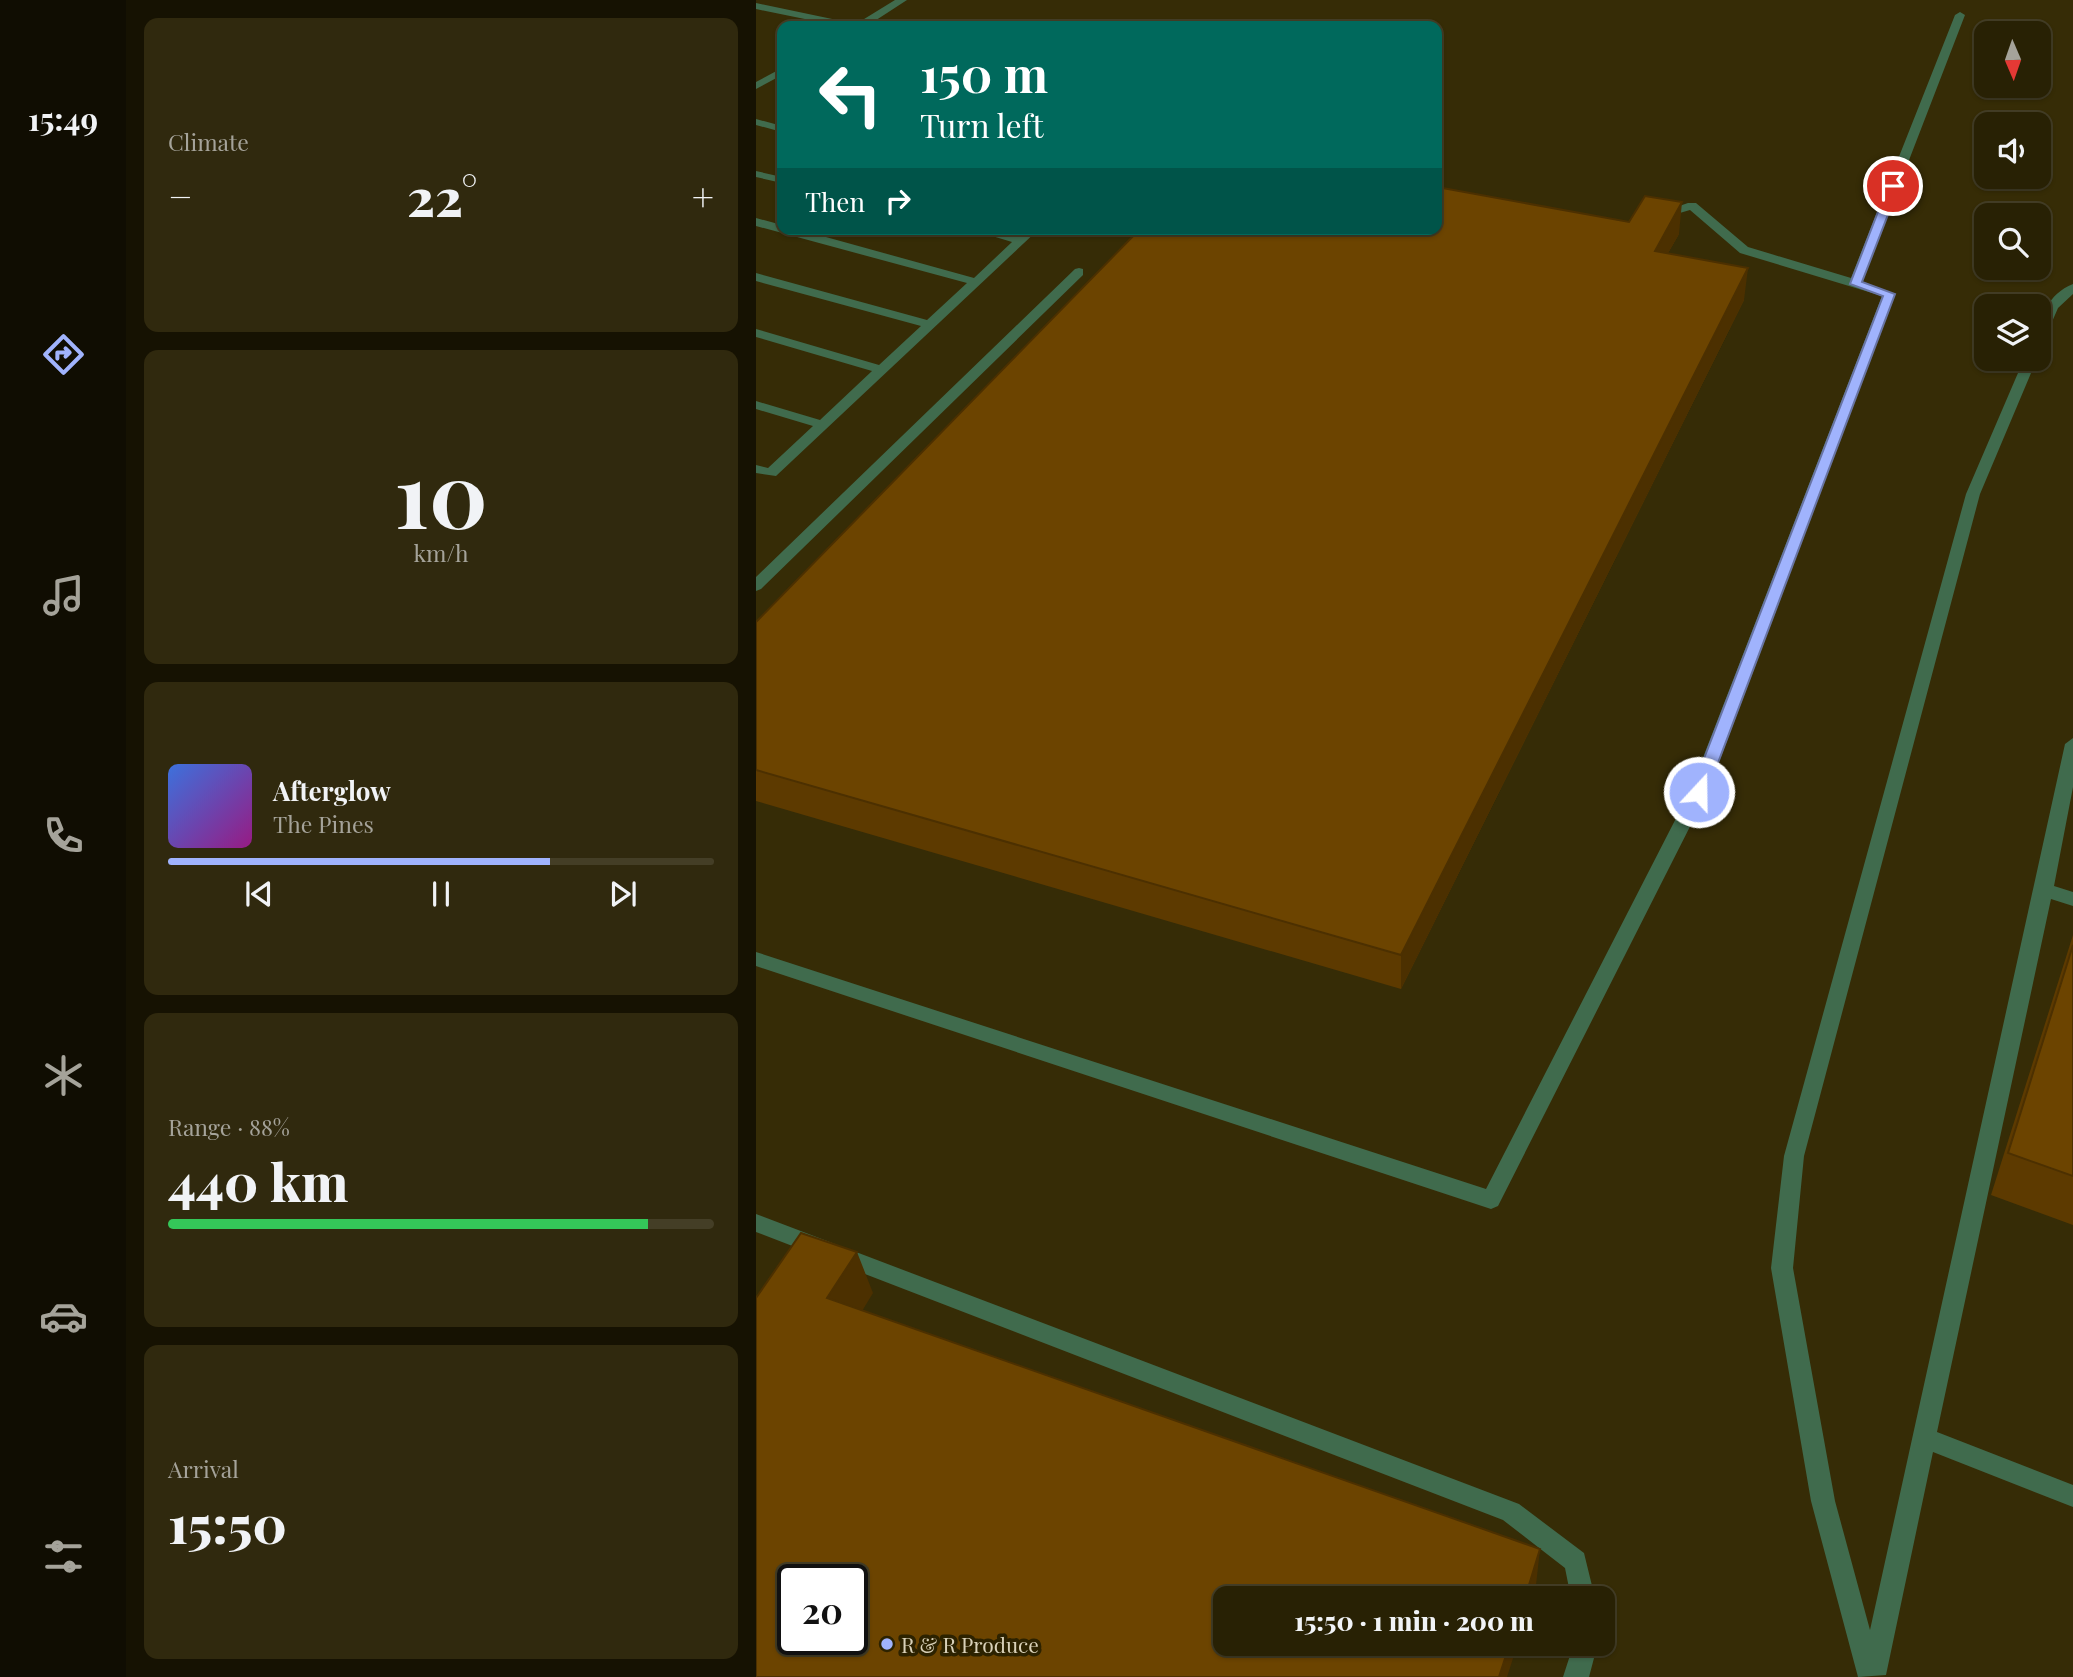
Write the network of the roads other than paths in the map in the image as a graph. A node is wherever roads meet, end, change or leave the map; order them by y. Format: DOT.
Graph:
graph roads {
  1 [pos="902,0"];
  2 [pos="756,6"];
  3 [pos="1960,15"];
  4 [pos="829,21"];
  5 [pos="868,21"];
  6 [pos="777,74"];
  7 [pos="761,83"];
  8 [pos="756,122"];
  9 [pos="777,128"];
  10 [pos="756,174"];
  11 [pos="777,179"];
  12 [pos="1638,220"];
  13 [pos="756,222"];
  14 [pos="777,227"];
  15 [pos="805,235"];
  16 [pos="998,235"];
  17 [pos="1026,235"];
  18 [pos="1020,241"];
  19 [pos="1079,272"];
  20 [pos="756,277"];
  21 [pos="976,282"];
  22 [pos="1855,284"];
  23 [pos="2073,288"];
  24 [pos="2051,308"];
  25 [pos="930,325"];
  26 [pos="756,333"];
  27 [pos="882,370"];
  28 [pos="2025,371"];
  29 [pos="756,405"];
  30 [pos="823,425"];
  31 [pos="756,469"];
  32 [pos="756,563"];
  33 [pos="773,568"];
  34 [pos="756,586"];
  35 [pos="2073,744"];
  36 [pos="2065,826"];
  37 [pos="2044,890"];
  38 [pos="2073,899"];
  39 [pos="756,959"];
  40 [pos="756,1223"];
  41 [pos="1924,1438"];
  42 [pos="2073,1496"];
  43 [pos="1581,1586"];
  44 [pos="1582,1656"];
  45 [pos="1576,1677"];
  46 [pos="1872,1677"];
  1 -- 5 [label="lane"];
  2 -- 4 [label="lane"];
  3 -- 22 [label="lane"];
  6 -- 7 [label="lane"];
  8 -- 9 [label="lane"];
  10 -- 11 [label="lane"];
  12 -- 22 [label="lane"];
  13 -- 14 [label="lane"];
  15 -- 21 [label="lane"];
  16 -- 18 [label="lane"];
  17 -- 18 [label="lane"];
  18 -- 21 [label="lane"];
  19 -- 33 [label="lane"];
  20 -- 25 [label="lane"];
  21 -- 25 [label="lane"];
  22 -- 39 [label="lane"];
  23 -- 24 [label="lane"];
  25 -- 27 [label="lane"];
  26 -- 27 [label="lane"];
  27 -- 30 [label="lane"];
  28 -- 46 [label="lane"];
  29 -- 30 [label="lane"];
  30 -- 31 [label="lane"];
  32 -- 33 [label="lane"];
  33 -- 34 [label="lane"];
  35 -- 36 [label="lane"];
  36 -- 37 [label="lane"];
  37 -- 38 [label="lane"];
  37 -- 41 [label="lane"];
  40 -- 43 [label="lane"];
  41 -- 42 [label="lane"];
  41 -- 46 [label="lane"];
  44 -- 45 [label="lane"];
}
